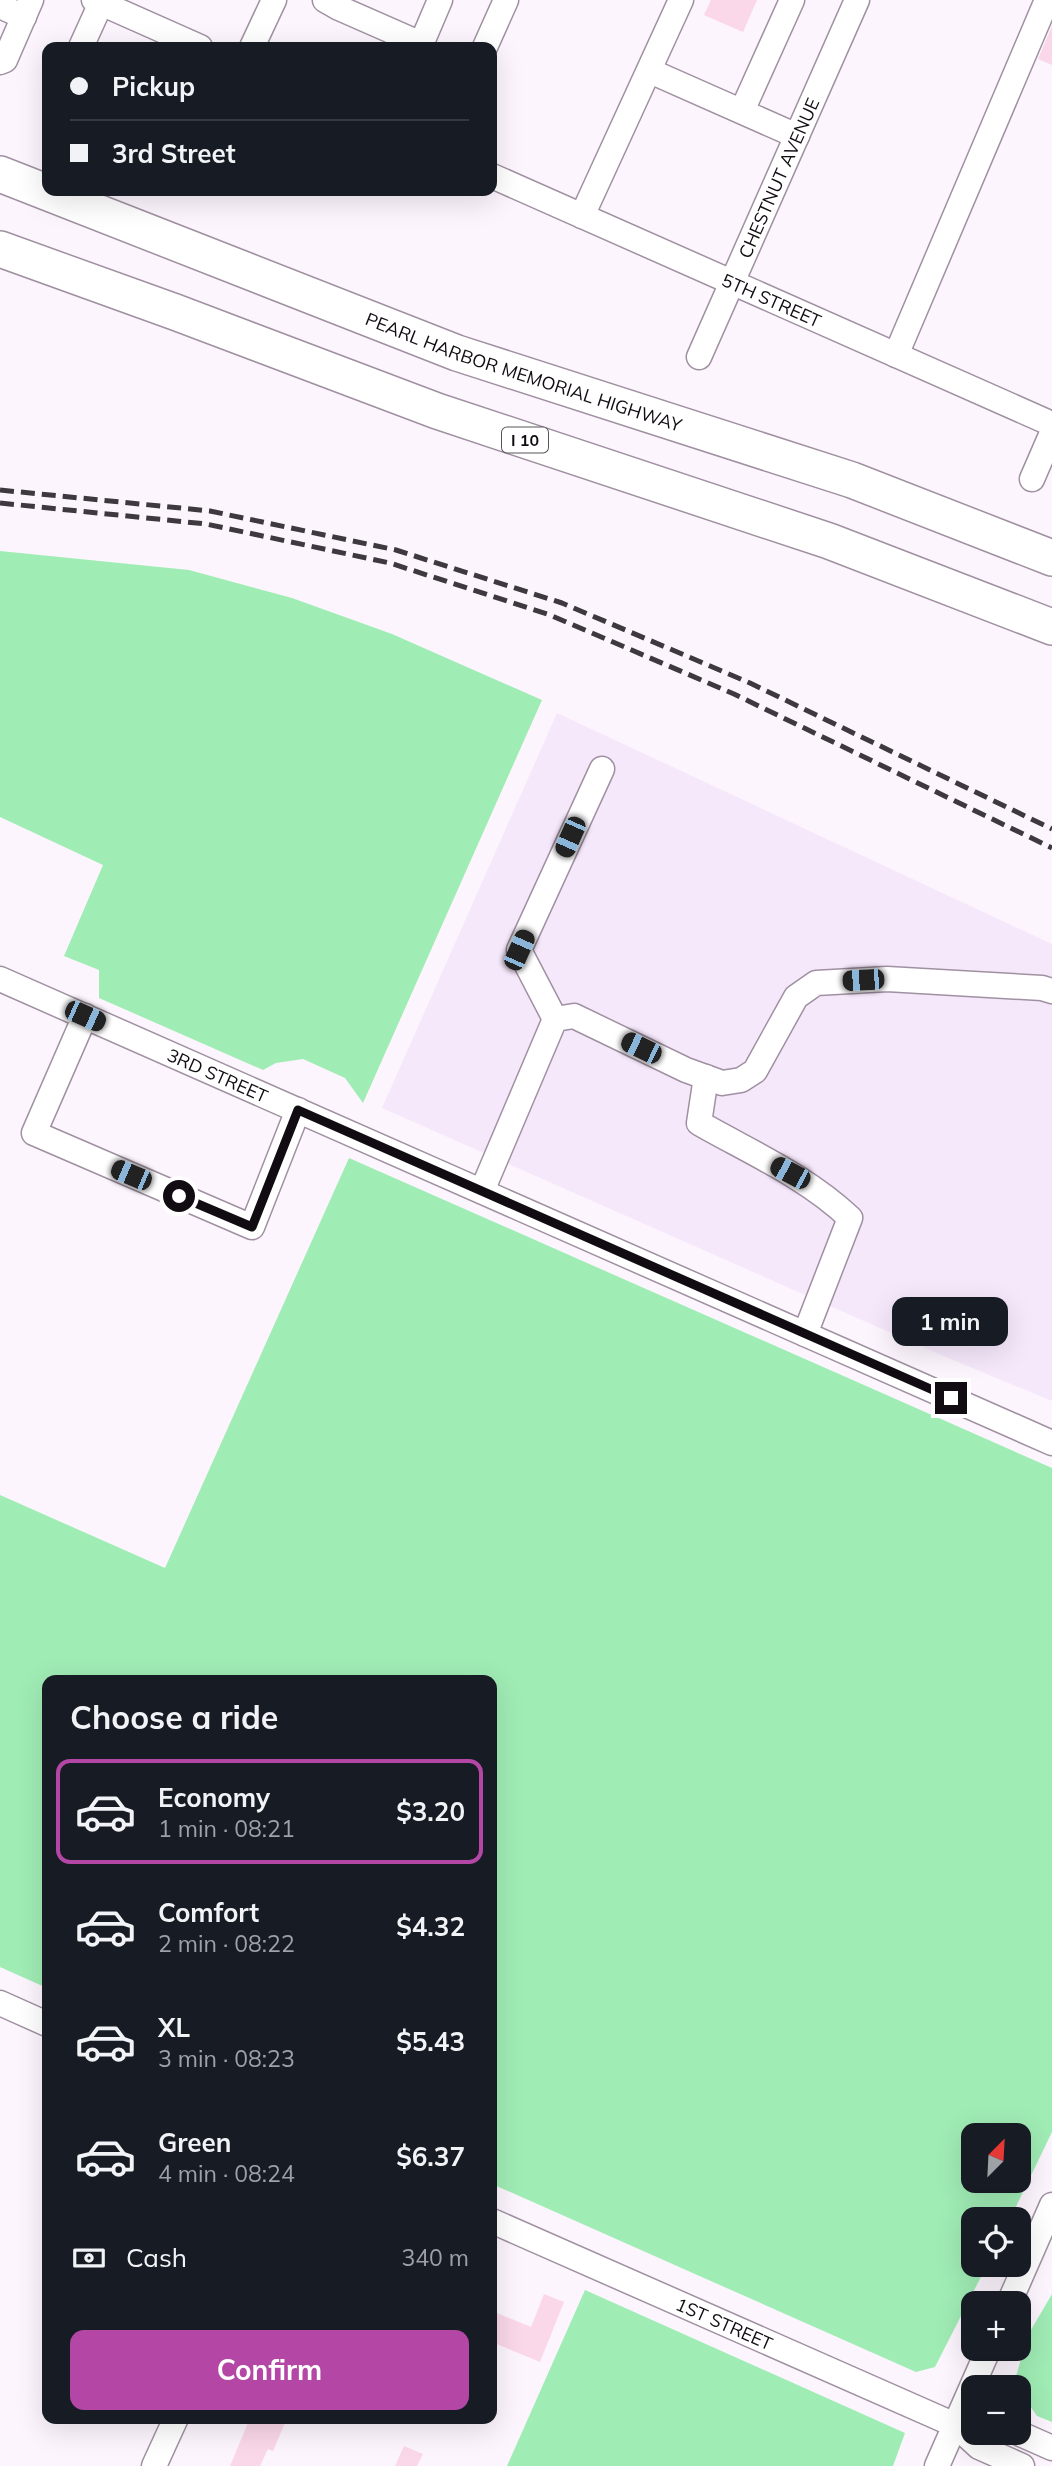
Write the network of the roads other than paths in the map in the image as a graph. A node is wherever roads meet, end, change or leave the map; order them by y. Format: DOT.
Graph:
graph roads {
  1 [pos="274,0"];
  2 [pos="325,0"];
  3 [pos="440,0"];
  4 [pos="506,0"];
  5 [pos="681,0"];
  6 [pos="792,0"];
  7 [pos="857,0"];
  8 [pos="1046,0"];
  9 [pos="98,2"];
  10 [pos="0,6"];
  11 [pos="28,8"];
  12 [pos="83,42"];
  13 [pos="189,42"];
  14 [pos="254,42"];
  15 [pos="414,42"];
  16 [pos="422,42"];
  17 [pos="487,42"];
  18 [pos="0,62"];
  19 [pos="650,71"];
  20 [pos="741,111"];
  21 [pos="797,136"];
  22 [pos="0,166"];
  23 [pos="497,178"];
  24 [pos="16,180"];
  25 [pos="42,190"];
  26 [pos="57,196"];
  27 [pos="582,216"];
  28 [pos="0,249"];
  29 [pos="732,282"];
  30 [pos="896,355"];
  31 [pos="699,357"];
  32 [pos="1052,424"];
  33 [pos="1052,433"];
  34 [pos="1032,479"];
  35 [pos="1052,558"];
  36 [pos="1052,627"];
  37 [pos="601,769"];
  38 [pos="0,979"];
  39 [pos="1052,991"];
  40 [pos="85,1016"];
  41 [pos="555,1019"];
  42 [pos="706,1077"];
  43 [pos="298,1110"];
  44 [pos="482,1191"];
  45 [pos="805,1334"];
  46 [pos="1052,1443"];
  47 [pos="0,2003"];
  48 [pos="42,2022"];
  49 [pos="1052,2205"];
  50 [pos="497,2223"];
  51 [pos="1014,2291"];
  52 [pos="961,2423"];
  53 [pos="173,2424"];
  54 [pos="961,2429"];
  55 [pos="1031,2439"];
  56 [pos="978,2445"];
  57 [pos="1052,2448"];
  58 [pos="154,2466"];
  59 [pos="937,2466"];
  60 [pos="1021,2466"];
  1 -- 14 [label="street"];
  2 -- 15 [label="street"];
  3 -- 16 [label="street"];
  4 -- 17 [label="street"];
  5 -- 19 [label="street"];
  6 -- 20 [label="street"];
  7 -- 21 [label="street, CHESTNUT AVENUE"];
  8 -- 30 [label="street"];
  9 -- 12 [label="street"];
  9 -- 13 [label="street"];
  10 -- 11 [label="street"];
  11 -- 18 [label="street"];
  19 -- 20 [label="street"];
  19 -- 27 [label="street"];
  20 -- 21 [label="street"];
  21 -- 29 [label="street, CHESTNUT AVENUE"];
  22 -- 24 [label="highway, PEARL HARBOR MEMORIAL HIGHWAY"];
  23 -- 27 [label="street, 5TH STREET"];
  24 -- 25 [label="highway, PEARL HARBOR MEMORIAL HIGHWAY"];
  26 -- 35 [label="highway, PEARL HARBOR MEMORIAL HIGHWAY"];
  27 -- 29 [label="street, 5TH STREET"];
  28 -- 36 [label="highway, I 10"];
  29 -- 30 [label="street, 5TH STREET"];
  29 -- 31 [label="street, CHESTNUT AVENUE"];
  30 -- 32 [label="street, 5TH STREET"];
  33 -- 34 [label="street"];
  37 -- 41 [label="street"];
  38 -- 40 [label="street, 3RD STREET"];
  39 -- 42 [label="street"];
  40 -- 43 [label="street, 3RD STREET"];
  40 -- 43 [label="street"];
  41 -- 42 [label="street"];
  41 -- 44 [label="street"];
  42 -- 45 [label="street"];
  43 -- 44 [label="street, 3RD STREET"];
  44 -- 45 [label="street, 3RD STREET"];
  45 -- 46 [label="street, 3RD STREET"];
  47 -- 48 [label="street"];
  49 -- 51 [label="street"];
  50 -- 52 [label="street, 1ST STREET"];
  53 -- 58 [label="street"];
  54 -- 59 [label="street"];
  55 -- 57 [label="street"];
  56 -- 60 [label="street, 1ST STREET"];
}
